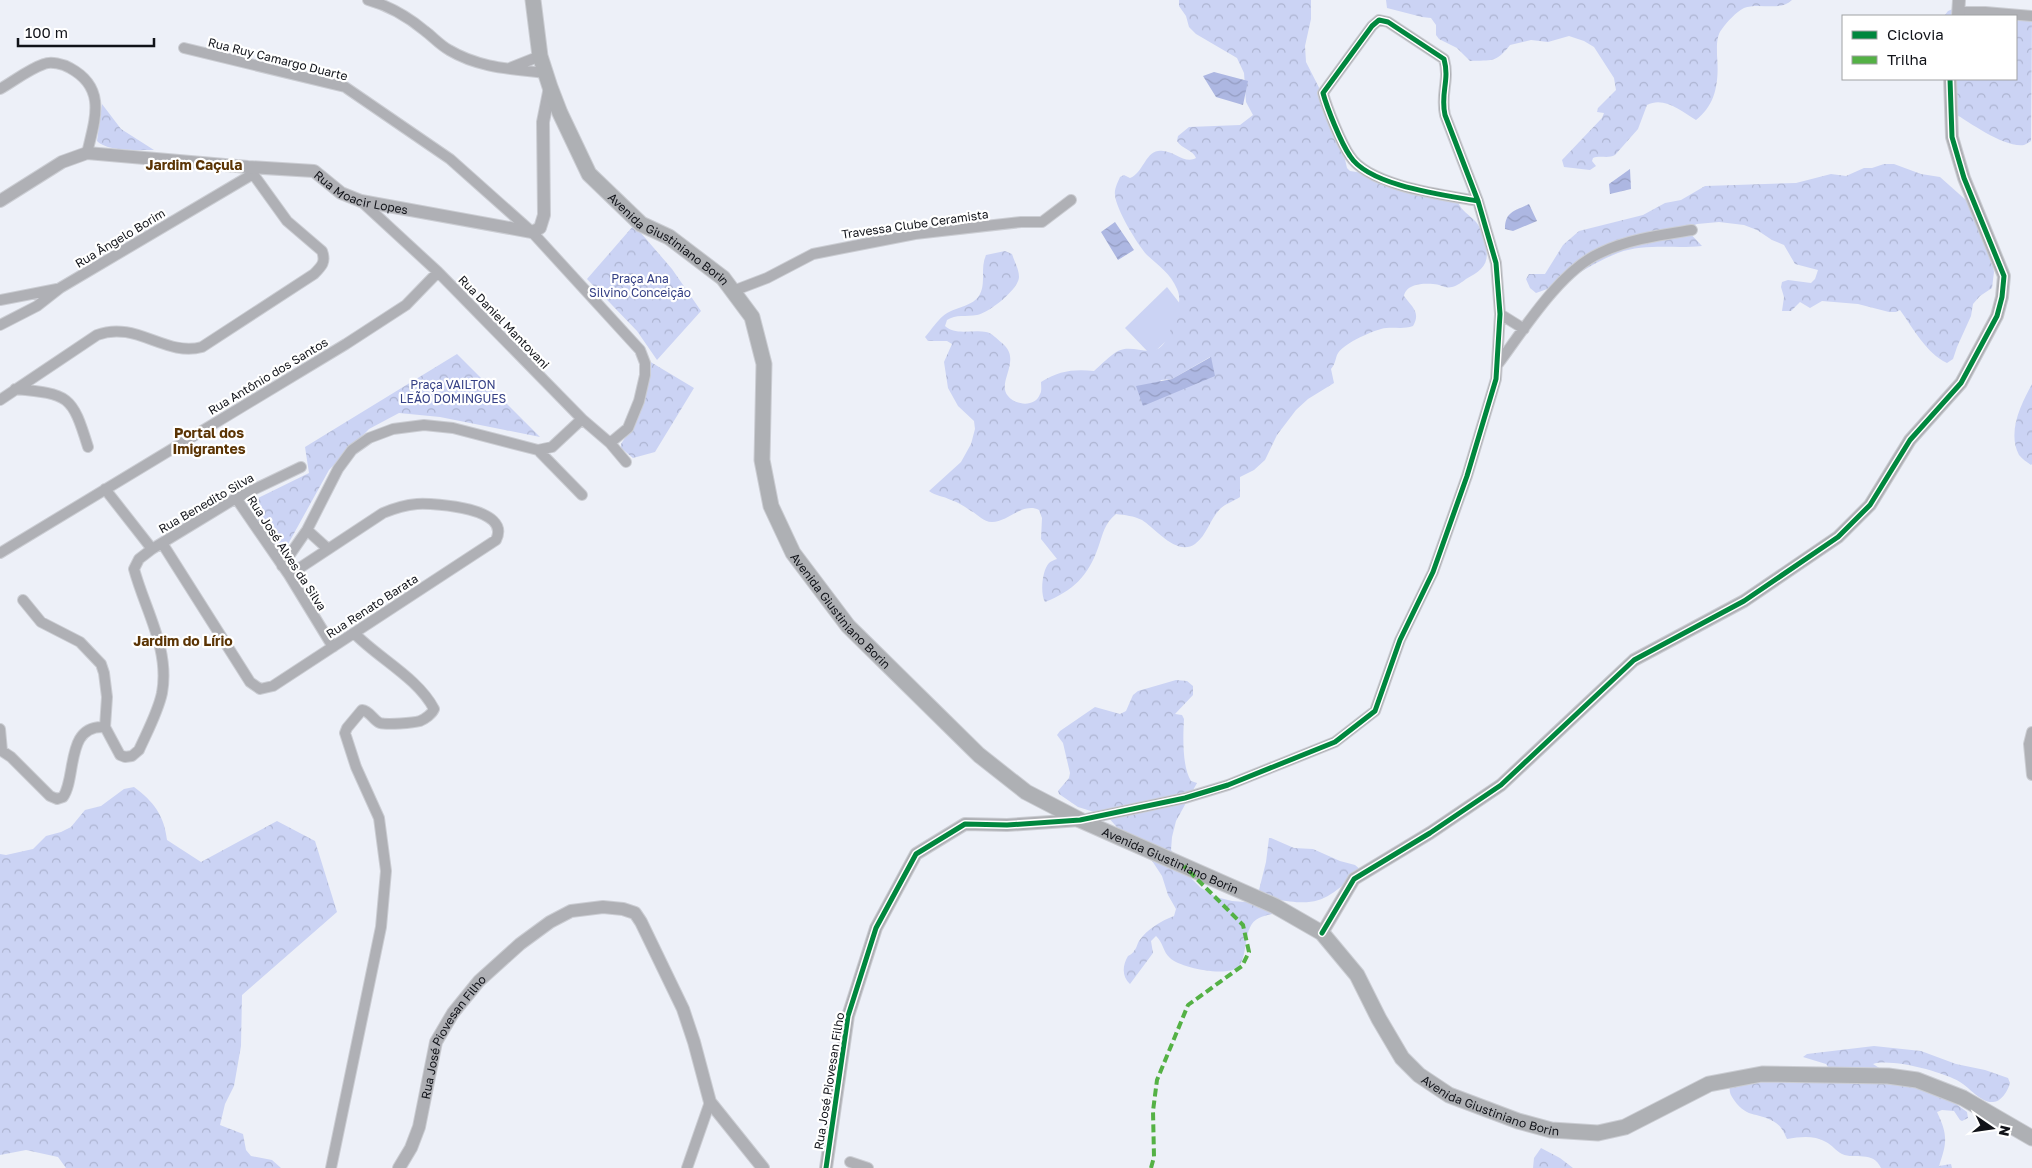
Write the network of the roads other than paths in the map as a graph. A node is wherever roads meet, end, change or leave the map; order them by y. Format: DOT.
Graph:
graph roads {
  1 [pos="368,0"];
  2 [pos="533,0"];
  3 [pos="1958,6"];
  4 [pos="2032,16"];
  5 [pos="184,48"];
  6 [pos="540,56"];
  7 [pos="507,69"];
  8 [pos="548,80"];
  9 [pos="1950,80"];
  10 [pos="0,89"];
  11 [pos="560,113"];
  12 [pos="543,122"];
  13 [pos="86,153"];
  14 [pos="251,170"];
  15 [pos="1071,200"];
  16 [pos="0,201"];
  17 [pos="361,201"];
  18 [pos="1478,201"];
  19 [pos="1692,230"];
  20 [pos="532,232"];
  21 [pos="438,272"];
  22 [pos="60,288"];
  23 [pos="733,290"];
  24 [pos="0,300"];
  25 [pos="1500,314"];
  26 [pos="0,325"];
  27 [pos="1524,329"];
  28 [pos="1497,365"];
  29 [pos="15,389"];
  30 [pos="0,400"];
  31 [pos="582,420"];
  32 [pos="610,442"];
  33 [pos="88,447"];
  34 [pos="538,450"];
  35 [pos="626,462"];
  36 [pos="300,467"];
  37 [pos="105,489"];
  38 [pos="582,495"];
  39 [pos="236,498"];
  40 [pos="307,530"];
  41 [pos="162,543"];
  42 [pos="152,548"];
  43 [pos="328,549"];
  44 [pos="0,553"];
  45 [pos="282,566"];
  46 [pos="289,575"];
  47 [pos="23,600"];
  48 [pos="354,633"];
  49 [pos="333,647"];
  50 [pos="105,728"];
  51 [pos="0,729"];
  52 [pos="2032,732"];
  53 [pos="1,752"];
  54 [pos="2032,775"];
  55 [pos="1080,820"];
  56 [pos="1322,933"];
  57 [pos="710,1102"];
  58 [pos="2032,1138"];
  59 [pos="850,1162"];
  60 [pos="332,1168"];
  61 [pos="399,1168"];
  62 [pos="687,1168"];
  63 [pos="763,1168"];
  64 [pos="826,1168"];
  65 [pos="868,1168"];
  1 -- 7 [label="street"];
  2 -- 6 [label="main road, Avenida Giustiniano Borin"];
  3 -- 4 [label="street"];
  5 -- 20 [label="street, Rua Ruy Camargo Duarte"];
  6 -- 7 [label="street"];
  6 -- 8 [label="main road, Avenida Giustiniano Borin"];
  7 -- 8 [label="street"];
  8 -- 11 [label="main road, Avenida Giustiniano Borin"];
  8 -- 12 [label="street"];
  9 -- 56 [label="street"];
  10 -- 13 [label="street"];
  11 -- 12 [label="street"];
  11 -- 23 [label="main road, Avenida Giustiniano Borin"];
  12 -- 20 [label="street"];
  13 -- 14 [label="street, Rua Moacir Lopes"];
  13 -- 16 [label="street, Rua Moacir Lopes"];
  14 -- 17 [label="street, Rua Moacir Lopes"];
  14 -- 22 [label="street, Rua Ângelo Borim"];
  14 -- 29 [label="street"];
  15 -- 23 [label="street, Travessa Clube Ceramista"];
  17 -- 20 [label="street, Rua Moacir Lopes"];
  17 -- 21 [label="street, Rua Daniel Mantovani"];
  18 -- 18 [label="street"];
  18 -- 25 [label="street"];
  19 -- 27 [label="street"];
  20 -- 32 [label="street, Rua Ruy Camargo Duarte"];
  21 -- 31 [label="street, Rua Daniel Mantovani"];
  21 -- 37 [label="street, Rua Antônio dos Santos"];
  22 -- 24 [label="street"];
  22 -- 26 [label="street, Rua Ângelo Borim"];
  23 -- 55 [label="main road, Avenida Giustiniano Borin"];
  25 -- 27 [label="street"];
  25 -- 28 [label="street"];
  27 -- 28 [label="street"];
  28 -- 55 [label="street"];
  29 -- 30 [label="street"];
  29 -- 33 [label="street"];
  31 -- 32 [label="street, Rua Daniel Mantovani"];
  31 -- 34 [label="street"];
  32 -- 35 [label="street, Rua Daniel Mantovani"];
  34 -- 38 [label="street"];
  34 -- 40 [label="street"];
  36 -- 39 [label="street, Rua Benedito Silva"];
  37 -- 42 [label="street"];
  37 -- 44 [label="street, Rua Antônio dos Santos"];
  39 -- 41 [label="street, Rua Benedito Silva"];
  39 -- 45 [label="street, Rua José Alves da Silva"];
  40 -- 43 [label="street"];
  40 -- 45 [label="street"];
  41 -- 42 [label="street, Rua Benedito Silva"];
  41 -- 49 [label="street, Rua Renato Barata"];
  42 -- 50 [label="street"];
  43 -- 46 [label="street"];
  43 -- 48 [label="street, Rua Renato Barata"];
  45 -- 46 [label="street, Rua José Alves da Silva"];
  46 -- 49 [label="street, Rua José Alves da Silva"];
  47 -- 50 [label="street"];
  48 -- 49 [label="street, Rua Renato Barata"];
  48 -- 60 [label="street"];
  50 -- 53 [label="street"];
  51 -- 53 [label="street"];
  52 -- 54 [label="street"];
  55 -- 56 [label="main road, Avenida Giustiniano Borin"];
  55 -- 64 [label="street, Rua José Piovesan Filho"];
  56 -- 58 [label="main road, Avenida Giustiniano Borin"];
  57 -- 61 [label="street, Rua José Piovesan Filho"];
  57 -- 62 [label="street"];
  57 -- 63 [label="street, Rua José Piovesan Filho"];
  59 -- 65 [label="street"];
}
